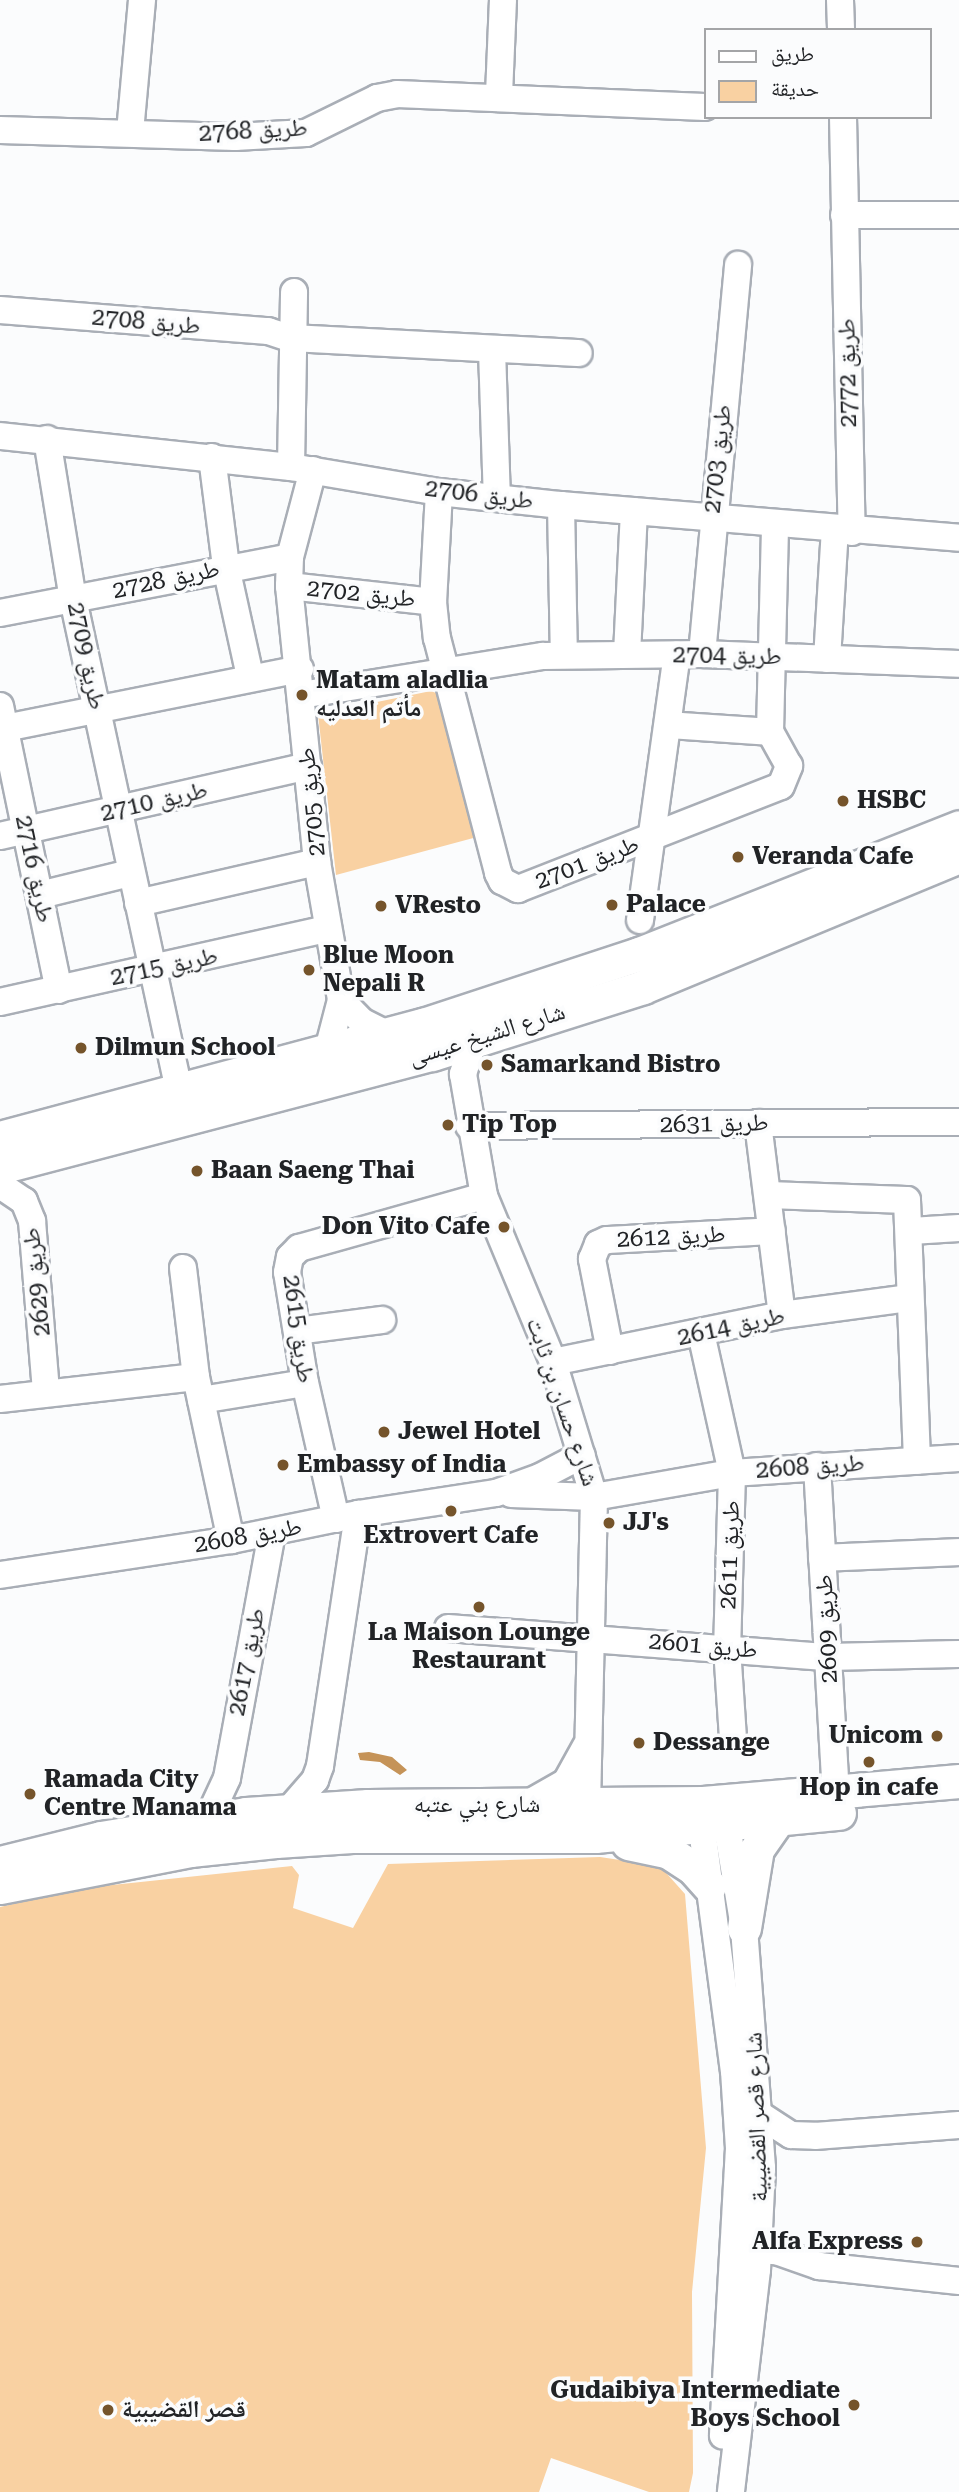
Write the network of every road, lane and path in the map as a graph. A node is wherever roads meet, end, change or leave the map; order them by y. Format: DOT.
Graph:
graph roads {
  1 [pos="142,0"];
  2 [pos="503,0"];
  3 [pos="840,0"];
  4 [pos="841,28"];
  5 [pos="499,94"];
  6 [pos="704,107"];
  7 [pos="843,119"];
  8 [pos="0,130"];
  9 [pos="130,132"];
  10 [pos="844,215"];
  11 [pos="959,215"];
  12 [pos="738,265"];
  13 [pos="295,292"];
  14 [pos="0,310"];
  15 [pos="290,338"];
  16 [pos="492,350"];
  17 [pos="579,353"];
  18 [pos="0,436"];
  19 [pos="47,439"];
  20 [pos="212,457"];
  21 [pos="302,468"];
  22 [pos="439,492"];
  23 [pos="497,498"];
  24 [pos="561,505"];
  25 [pos="634,511"];
  26 [pos="712,520"];
  27 [pos="775,526"];
  28 [pos="843,531"];
  29 [pos="959,538"];
  30 [pos="290,557"];
  31 [pos="226,567"];
  32 [pos="289,586"];
  33 [pos="73,599"];
  34 [pos="432,602"];
  35 [pos="0,612"];
  36 [pos="627,654"];
  37 [pos="690,654"];
  38 [pos="564,655"];
  39 [pos="772,657"];
  40 [pos="827,659"];
  41 [pos="959,664"];
  42 [pos="300,669"];
  43 [pos="444,670"];
  44 [pos="250,676"];
  45 [pos="301,695"];
  46 [pos="97,708"];
  47 [pos="1,721"];
  48 [pos="668,725"];
  49 [pos="770,732"];
  50 [pos="308,766"];
  51 [pos="117,811"];
  52 [pos="26,831"];
  53 [pos="958,833"];
  54 [pos="0,836"];
  55 [pos="654,837"];
  56 [pos="317,862"];
  57 [pos="130,873"];
  58 [pos="40,895"];
  59 [pos="138,903"];
  60 [pos="640,920"];
  61 [pos="327,929"];
  62 [pos="152,970"];
  63 [pos="60,990"];
  64 [pos="341,1000"];
  65 [pos="0,1002"];
  66 [pos="387,1034"];
  67 [pos="328,1050"];
  68 [pos="460,1055"];
  69 [pos="179,1090"];
  70 [pos="959,1122"];
  71 [pos="758,1123"];
  72 [pos="469,1126"];
  73 [pos="0,1138"];
  74 [pos="0,1167"];
  75 [pos="0,1185"];
  76 [pos="768,1195"];
  77 [pos="484,1196"];
  78 [pos="959,1228"];
  79 [pos="772,1231"];
  80 [pos="911,1231"];
  81 [pos="183,1268"];
  82 [pos="910,1298"];
  83 [pos="782,1315"];
  84 [pos="382,1320"];
  85 [pos="297,1331"];
  86 [pos="701,1333"];
  87 [pos="610,1351"];
  88 [pos="553,1362"];
  89 [pos="305,1383"];
  90 [pos="199,1388"];
  91 [pos="47,1393"];
  92 [pos="0,1399"];
  93 [pos="582,1455"];
  94 [pos="959,1458"];
  95 [pos="917,1461"];
  96 [pos="817,1466"];
  97 [pos="732,1473"];
  98 [pos="496,1493"];
  99 [pos="594,1497"];
  100 [pos="347,1516"];
  101 [pos="272,1533"];
  102 [pos="231,1541"];
  103 [pos="959,1552"];
  104 [pos="822,1558"];
  105 [pos="0,1575"];
  106 [pos="448,1628"];
  107 [pos="593,1636"];
  108 [pos="727,1648"];
  109 [pos="959,1654"];
  110 [pos="828,1657"];
  111 [pos="733,1738"];
  112 [pos="588,1741"];
  113 [pos="959,1781"];
  114 [pos="836,1791"];
  115 [pos="959,1799"];
  116 [pos="226,1801"];
  117 [pos="528,1803"];
  118 [pos="287,1812"];
  119 [pos="711,1813"];
  120 [pos="777,1820"];
  121 [pos="354,1821"];
  122 [pos="591,1821"];
  123 [pos="0,1863"];
  124 [pos="709,1886"];
  125 [pos="0,1887"];
  126 [pos="744,1928"];
  127 [pos="760,2115"];
  128 [pos="959,2125"];
  129 [pos="815,2136"];
  130 [pos="762,2168"];
  131 [pos="761,2212"];
  132 [pos="745,2258"];
  133 [pos="815,2264"];
  134 [pos="959,2281"];
  135 [pos="723,2492"];
  136 [pos="730,2492"];
  1 -- 9 [label="street"];
  2 -- 5 [label="street"];
  3 -- 4 [label="street"];
  5 -- 6 [label="street, طريق 2768"];
  5 -- 9 [label="street, طريق 2768"];
  7 -- 10 [label="street, طريق 2772"];
  8 -- 9 [label="street, طريق 2768"];
  10 -- 11 [label="street"];
  10 -- 28 [label="street, طريق 2772"];
  12 -- 26 [label="street, طريق 2703"];
  13 -- 15 [label="street"];
  14 -- 15 [label="street, طريق 2708"];
  15 -- 16 [label="street, طريق 2708"];
  15 -- 21 [label="street"];
  16 -- 17 [label="street, طريق 2708"];
  16 -- 23 [label="street"];
  18 -- 19 [label="street, طريق 2706"];
  19 -- 20 [label="street, طريق 2706"];
  19 -- 33 [label="street, طريق 2709"];
  20 -- 21 [label="street, طريق 2706"];
  20 -- 31 [label="street"];
  21 -- 22 [label="street, طريق 2706"];
  21 -- 30 [label="street, طريق 2705"];
  22 -- 23 [label="street, طريق 2706"];
  22 -- 34 [label="street"];
  23 -- 24 [label="street, طريق 2706"];
  24 -- 25 [label="street, طريق 2706"];
  24 -- 38 [label="street"];
  25 -- 26 [label="street, طريق 2706"];
  25 -- 36 [label="street"];
  26 -- 27 [label="street, طريق 2706"];
  26 -- 37 [label="street, طريق 2703"];
  27 -- 28 [label="street, طريق 2706"];
  27 -- 39 [label="street"];
  28 -- 29 [label="street, طريق 2706"];
  28 -- 40 [label="street"];
  30 -- 31 [label="street, طريق 2728"];
  30 -- 32 [label="street, طريق 2705"];
  31 -- 33 [label="street, طريق 2728"];
  31 -- 44 [label="street"];
  32 -- 34 [label="street, طريق 2702"];
  32 -- 42 [label="street, طريق 2705"];
  33 -- 35 [label="street, طريق 2728"];
  33 -- 46 [label="street, طريق 2709"];
  34 -- 43 [label="street"];
  36 -- 37 [label="street, طريق 2704"];
  36 -- 38 [label="street, طريق 2704"];
  37 -- 39 [label="street, طريق 2704"];
  37 -- 48 [label="street, طريق 2703"];
  38 -- 43 [label="street, طريق 2704"];
  39 -- 40 [label="street, طريق 2704"];
  39 -- 49 [label="street"];
  40 -- 41 [label="street, طريق 2704"];
  42 -- 44 [label="street"];
  42 -- 45 [label="street, طريق 2705"];
  43 -- 45 [label="street, طريق 2704"];
  43 -- 55 [label="street, طريق 2701"];
  44 -- 46 [label="street"];
  45 -- 50 [label="street, طريق 2705"];
  46 -- 47 [label="street"];
  46 -- 51 [label="street, طريق 2709"];
  47 -- 52 [label="street, طريق 2716"];
  48 -- 49 [label="street"];
  48 -- 55 [label="street, طريق 2703"];
  49 -- 55 [label="street, طريق 2701"];
  50 -- 51 [label="street, طريق 2710"];
  50 -- 56 [label="street, طريق 2705"];
  51 -- 52 [label="street, طريق 2710"];
  51 -- 57 [label="street, طريق 2709"];
  52 -- 54 [label="street, طريق 2710"];
  52 -- 58 [label="street, طريق 2716"];
  53 -- 66 [label="main road, شارع الشيخ عيسى"];
  53 -- 68 [label="main road, شارع الشيخ عيسى"];
  55 -- 60 [label="street, طريق 2703"];
  56 -- 59 [label="street"];
  56 -- 61 [label="street, طريق 2705"];
  57 -- 58 [label="street"];
  57 -- 59 [label="street, طريق 2709"];
  58 -- 63 [label="street, طريق 2716"];
  59 -- 62 [label="street, طريق 2709"];
  61 -- 62 [label="street, طريق 2715"];
  61 -- 64 [label="street, طريق 2705"];
  62 -- 63 [label="street, طريق 2715"];
  62 -- 69 [label="street, طريق 2709"];
  63 -- 65 [label="street, طريق 2715"];
  64 -- 66 [label="street"];
  64 -- 67 [label="street, طريق 2705"];
  66 -- 67 [label="main road, شارع الشيخ عيسى"];
  67 -- 69 [label="main road, شارع الشيخ عيسى"];
  68 -- 72 [label="street, شارع حسان بن ثابت"];
  68 -- 74 [label="main road, شارع الشيخ عيسى"];
  69 -- 73 [label="main road, شارع الشيخ عيسى"];
  70 -- 71 [label="street, طريق 2631"];
  71 -- 72 [label="street, طريق 2631"];
  71 -- 76 [label="street"];
  72 -- 77 [label="street, شارع حسان بن ثابت"];
  75 -- 91 [label="street, طريق 2629"];
  76 -- 79 [label="street"];
  76 -- 80 [label="street"];
  77 -- 85 [label="street, طريق 2615"];
  77 -- 88 [label="street, شارع حسان بن ثابت"];
  78 -- 80 [label="street"];
  79 -- 83 [label="street"];
  79 -- 87 [label="street, طريق 2612"];
  80 -- 82 [label="street"];
  81 -- 90 [label="street"];
  82 -- 83 [label="street, طريق 2614"];
  82 -- 95 [label="street"];
  83 -- 86 [label="street, طريق 2614"];
  84 -- 85 [label="street"];
  85 -- 89 [label="street, طريق 2615"];
  86 -- 87 [label="street, طريق 2614"];
  86 -- 97 [label="street, طريق 2611"];
  87 -- 88 [label="street, طريق 2614"];
  88 -- 93 [label="street, شارع حسان بن ثابت"];
  89 -- 90 [label="street"];
  89 -- 100 [label="street, طريق 2615"];
  90 -- 91 [label="street"];
  90 -- 102 [label="street"];
  91 -- 92 [label="street"];
  93 -- 98 [label="street, طريق 2608"];
  93 -- 99 [label="street, شارع حسان بن ثابت"];
  94 -- 95 [label="street, طريق 2608"];
  95 -- 96 [label="street, طريق 2608"];
  96 -- 97 [label="street, طريق 2608"];
  96 -- 104 [label="street, طريق 2609"];
  97 -- 99 [label="street, طريق 2608"];
  97 -- 108 [label="street, طريق 2611"];
  98 -- 99 [label="street, طريق 2608"];
  98 -- 100 [label="street, طريق 2608"];
  99 -- 107 [label="street, شارع حسان بن ثابت"];
  100 -- 101 [label="street, طريق 2608"];
  100 -- 118 [label="street, طريق 2615"];
  101 -- 102 [label="street, طريق 2608"];
  101 -- 116 [label="street, طريق 2617"];
  102 -- 105 [label="street, طريق 2608"];
  103 -- 104 [label="street"];
  104 -- 110 [label="street, طريق 2609"];
  106 -- 107 [label="street, طريق 2601"];
  107 -- 108 [label="street, طريق 2601"];
  107 -- 112 [label="street, شارع حسان بن ثابت"];
  108 -- 110 [label="street, طريق 2601"];
  108 -- 111 [label="street, طريق 2611"];
  109 -- 110 [label="street, طريق 2601"];
  110 -- 114 [label="street, طريق 2609"];
  112 -- 117 [label="street, شارع حسان بن ثابت"];
  112 -- 122 [label="street, شارع حسان بن ثابت"];
  113 -- 114 [label="main road, شارع بني عتبه"];
  114 -- 119 [label="main road, شارع بني عتبه"];
  115 -- 120 [label="main road, شارع بني عتبه"];
  116 -- 118 [label="main road, شارع بني عتبه"];
  116 -- 123 [label="main road, شارع بني عتبه"];
  117 -- 121 [label="main road, شارع بني عتبه"];
  117 -- 122 [label="main road, شارع بني عتبه"];
  118 -- 121 [label="main road, شارع بني عتبه"];
  119 -- 120 [label="main road, شارع بني عتبه"];
  119 -- 122 [label="main road, شارع بني عتبه"];
  119 -- 124 [label="street, شارع قصر القضيبية"];
  119 -- 126 [label="street, شارع قصر القضيبية"];
  120 -- 126 [label="main road"];
  121 -- 122 [label="main road, شارع بني عتبه"];
  121 -- 125 [label="main road, شارع بني عتبه"];
  122 -- 124 [label="main road"];
  124 -- 132 [label="street, شارع قصر القضيبية"];
  126 -- 127 [label="street, شارع قصر القضيبية"];
  127 -- 129 [label="street"];
  127 -- 130 [label="street, شارع قصر القضيبية"];
  128 -- 129 [label="street"];
  129 -- 130 [label="street"];
  130 -- 131 [label="street, شارع قصر القضيبية"];
  131 -- 132 [label="street, شارع قصر القضيبية"];
  131 -- 133 [label="street"];
  132 -- 133 [label="street"];
  132 -- 135 [label="street, شارع قصر القضيبية"];
  132 -- 136 [label="street, شارع قصر القضيبية"];
  133 -- 134 [label="street"];
}
